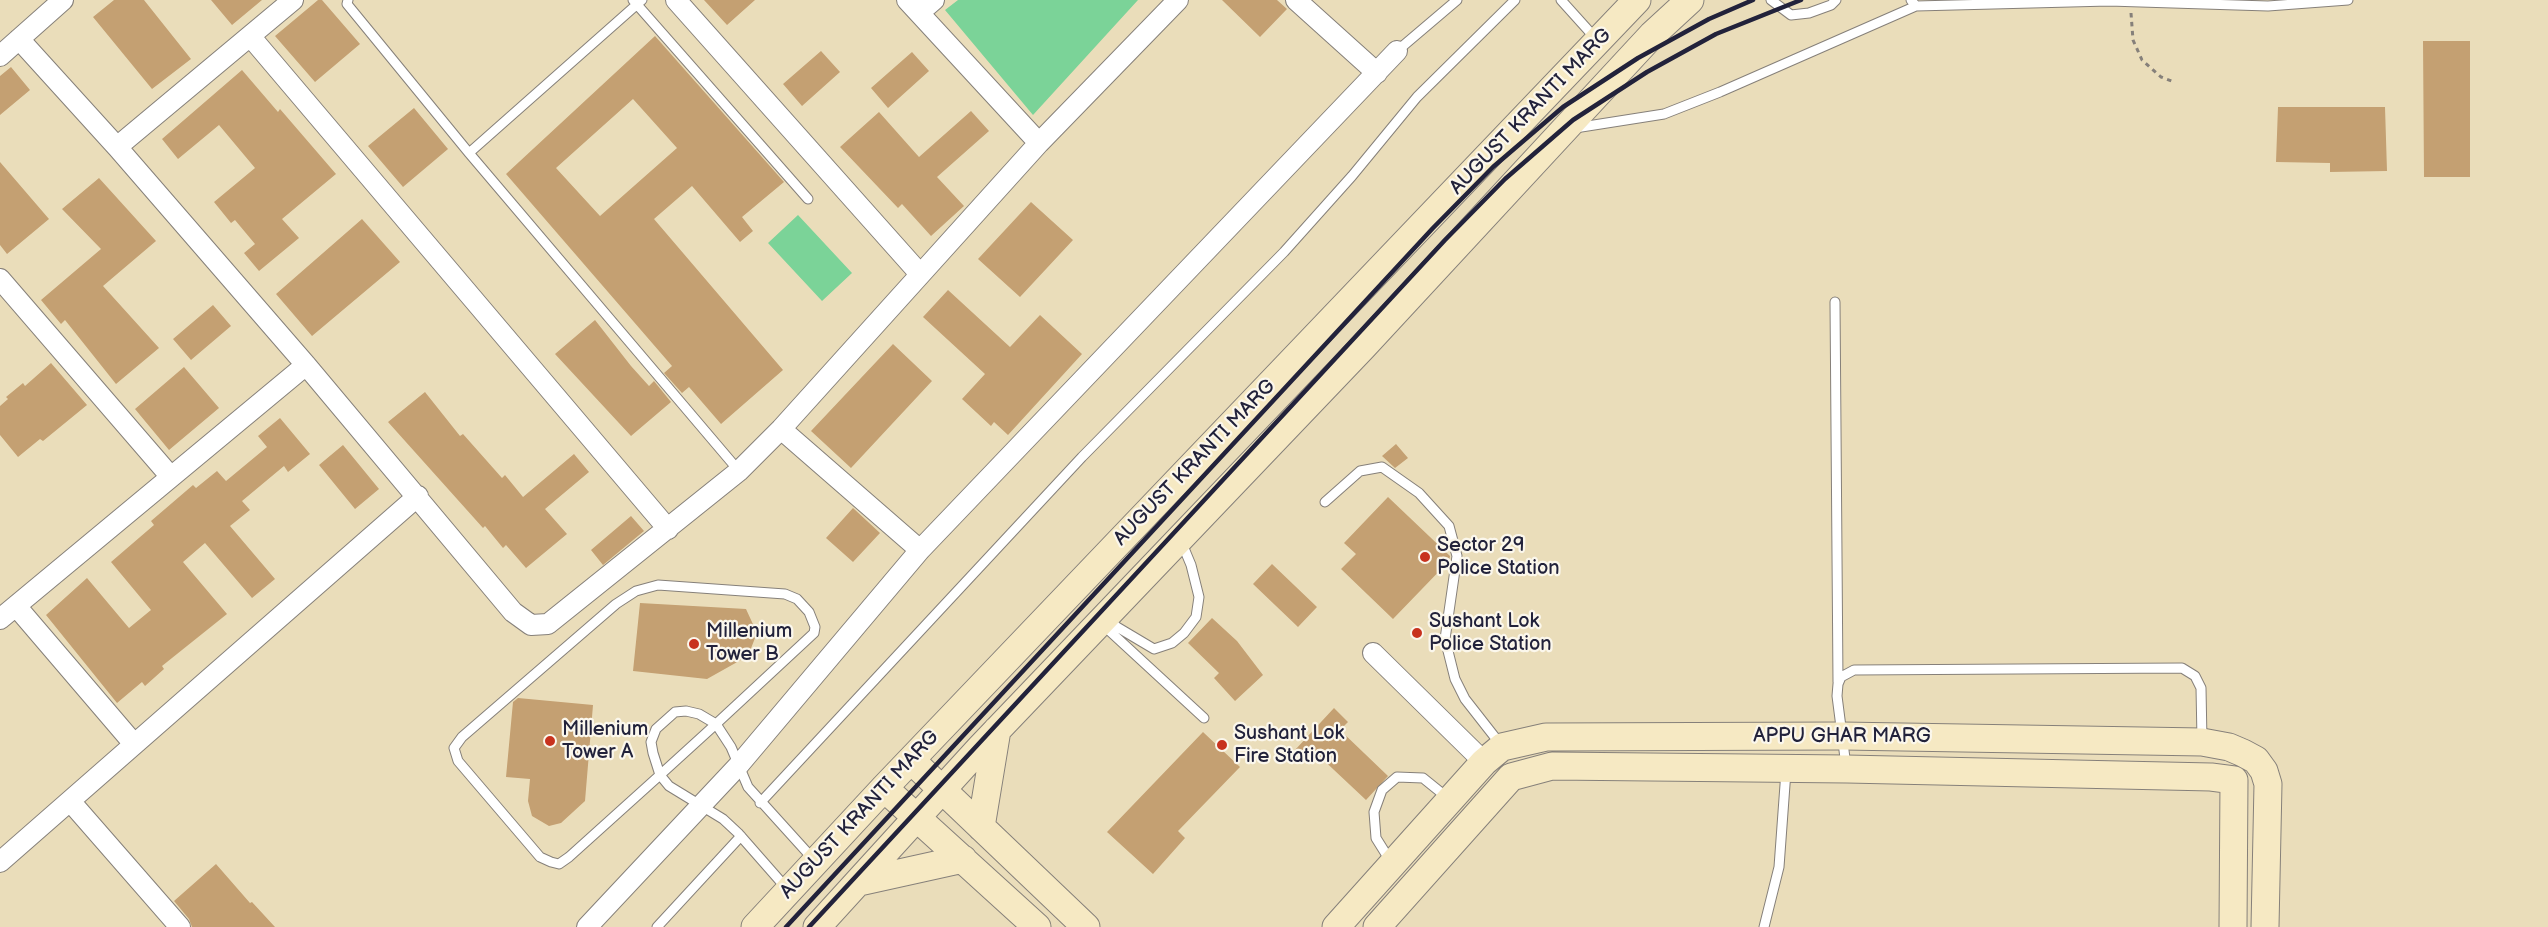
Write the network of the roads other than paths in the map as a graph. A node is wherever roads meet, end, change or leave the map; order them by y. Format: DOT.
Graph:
graph roads {
  1 [pos="63,0"];
  2 [pos="293,0"];
  3 [pos="676,0"];
  4 [pos="934,0"];
  5 [pos="1178,0"];
  6 [pos="1296,0"];
  7 [pos="1457,0"];
  8 [pos="1515,0"];
  9 [pos="1561,0"];
  10 [pos="1637,0"];
  11 [pos="1690,0"];
  12 [pos="1771,0"];
  13 [pos="1836,0"];
  14 [pos="2109,0"];
  15 [pos="2348,0"];
  16 [pos="2132,1"];
  17 [pos="347,2"];
  18 [pos="637,2"];
  19 [pos="2035,2"];
  20 [pos="1914,3"];
  21 [pos="913,7"];
  22 [pos="250,36"];
  23 [pos="19,39"];
  24 [pos="1598,42"];
  25 [pos="1397,51"];
  26 [pos="0,56"];
  27 [pos="1377,73"];
  28 [pos="1566,129"];
  29 [pos="1039,143"];
  30 [pos="117,147"];
  31 [pos="469,153"];
  32 [pos="808,199"];
  33 [pos="920,274"];
  34 [pos="0,279"];
  35 [pos="1834,302"];
  36 [pos="306,365"];
  37 [pos="782,429"];
  38 [pos="740,471"];
  39 [pos="171,477"];
  40 [pos="418,496"];
  41 [pos="1324,502"];
  42 [pos="668,529"];
  43 [pos="1180,539"];
  44 [pos="920,550"];
  45 [pos="16,606"];
  46 [pos="0,619"];
  47 [pos="1103,619"];
  48 [pos="1373,653"];
  49 [pos="1838,684"];
  50 [pos="1204,718"];
  51 [pos="716,724"];
  52 [pos="997,730"];
  53 [pos="1843,736"];
  54 [pos="2202,742"];
  55 [pos="134,744"];
  56 [pos="1493,754"];
  57 [pos="911,760"];
  58 [pos="2258,763"];
  59 [pos="738,766"];
  60 [pos="1786,768"];
  61 [pos="1846,769"];
  62 [pos="660,775"];
  63 [pos="1511,777"];
  64 [pos="2234,780"];
  65 [pos="884,788"];
  66 [pos="943,790"];
  67 [pos="1450,799"];
  68 [pos="70,801"];
  69 [pos="760,803"];
  70 [pos="702,806"];
  71 [pos="918,818"];
  72 [pos="981,827"];
  73 [pos="741,836"];
  74 [pos="1,859"];
  75 [pos="963,859"];
  76 [pos="816,861"];
  77 [pos="1392,864"];
  78 [pos="859,882"];
  79 [pos="789,891"];
  80 [pos="180,927"];
  81 [pos="587,927"];
  82 [pos="657,927"];
  83 [pos="755,927"];
  84 [pos="818,927"];
  85 [pos="1037,927"];
  86 [pos="1086,927"];
  87 [pos="1336,927"];
  88 [pos="1377,927"];
  89 [pos="1764,927"];
  90 [pos="2233,927"];
  91 [pos="2265,927"];
  1 -- 23 [label="street"];
  2 -- 22 [label="street"];
  3 -- 33 [label="street"];
  4 -- 21 [label="street"];
  5 -- 29 [label="street"];
  6 -- 27 [label="street"];
  7 -- 25 [label="lane"];
  8 -- 69 [label="lane"];
  9 -- 24 [label="lane"];
  10 -- 24 [label="main road, AUGUST KRANTI MARG"];
  11 -- 28 [label="main road, AUGUST KRANTI MARG"];
  12 -- 13 [label="lane"];
  14 -- 16 [label="lane"];
  14 -- 19 [label="lane"];
  15 -- 16 [label="lane"];
  17 -- 31 [label="lane"];
  18 -- 31 [label="lane"];
  18 -- 32 [label="lane"];
  19 -- 20 [label="lane"];
  20 -- 28 [label="lane"];
  21 -- 29 [label="street"];
  22 -- 30 [label="street"];
  22 -- 42 [label="street"];
  23 -- 26 [label="street"];
  23 -- 30 [label="street"];
  24 -- 57 [label="main road, AUGUST KRANTI MARG"];
  25 -- 27 [label="street"];
  27 -- 44 [label="street"];
  28 -- 43 [label="main road, AUGUST KRANTI MARG"];
  29 -- 33 [label="street"];
  30 -- 36 [label="street"];
  31 -- 38 [label="lane"];
  33 -- 37 [label="street"];
  34 -- 39 [label="street"];
  35 -- 49 [label="lane"];
  36 -- 39 [label="street"];
  36 -- 40 [label="street"];
  37 -- 38 [label="street"];
  37 -- 44 [label="street"];
  38 -- 42 [label="street"];
  39 -- 45 [label="street"];
  40 -- 42 [label="street"];
  40 -- 55 [label="street"];
  41 -- 56 [label="lane"];
  43 -- 47 [label="main road, AUGUST KRANTI MARG"];
  43 -- 47 [label="lane"];
  44 -- 59 [label="street"];
  45 -- 46 [label="street"];
  45 -- 55 [label="street"];
  47 -- 50 [label="lane"];
  47 -- 52 [label="main road, AUGUST KRANTI MARG"];
  48 -- 56 [label="street"];
  49 -- 53 [label="lane"];
  49 -- 54 [label="lane"];
  51 -- 59 [label="lane"];
  51 -- 62 [label="lane"];
  51 -- 62 [label="lane"];
  51 -- 62 [label="lane"];
  52 -- 66 [label="main road, AUGUST KRANTI MARG"];
  52 -- 72 [label="main road"];
  53 -- 54 [label="main road, APPU GHAR MARG"];
  53 -- 56 [label="main road, APPU GHAR MARG"];
  53 -- 61 [label="lane"];
  54 -- 58 [label="main road, APPU GHAR MARG"];
  55 -- 68 [label="street"];
  56 -- 63 [label="main road"];
  56 -- 67 [label="main road"];
  57 -- 65 [label="main road, AUGUST KRANTI MARG"];
  57 -- 66 [label="main road"];
  58 -- 64 [label="main road"];
  58 -- 91 [label="main road"];
  59 -- 69 [label="lane"];
  59 -- 70 [label="street"];
  60 -- 61 [label="main road, APPU GHAR MARG"];
  60 -- 63 [label="main road, APPU GHAR MARG"];
  60 -- 89 [label="lane"];
  61 -- 64 [label="main road, APPU GHAR MARG"];
  62 -- 70 [label="lane"];
  63 -- 88 [label="main road"];
  64 -- 90 [label="main road"];
  65 -- 71 [label="main road"];
  65 -- 76 [label="main road, AUGUST KRANTI MARG"];
  66 -- 71 [label="main road, AUGUST KRANTI MARG"];
  66 -- 72 [label="main road"];
  67 -- 77 [label="main road"];
  67 -- 77 [label="lane"];
  68 -- 74 [label="street"];
  68 -- 80 [label="street"];
  69 -- 76 [label="lane"];
  70 -- 73 [label="lane"];
  70 -- 81 [label="street"];
  71 -- 75 [label="main road"];
  71 -- 78 [label="main road, AUGUST KRANTI MARG"];
  72 -- 86 [label="main road"];
  73 -- 79 [label="lane"];
  73 -- 82 [label="lane"];
  75 -- 78 [label="main road"];
  75 -- 85 [label="main road"];
  76 -- 79 [label="main road, AUGUST KRANTI MARG"];
  77 -- 87 [label="main road"];
  78 -- 84 [label="main road, AUGUST KRANTI MARG"];
  79 -- 83 [label="main road, AUGUST KRANTI MARG"];
}
